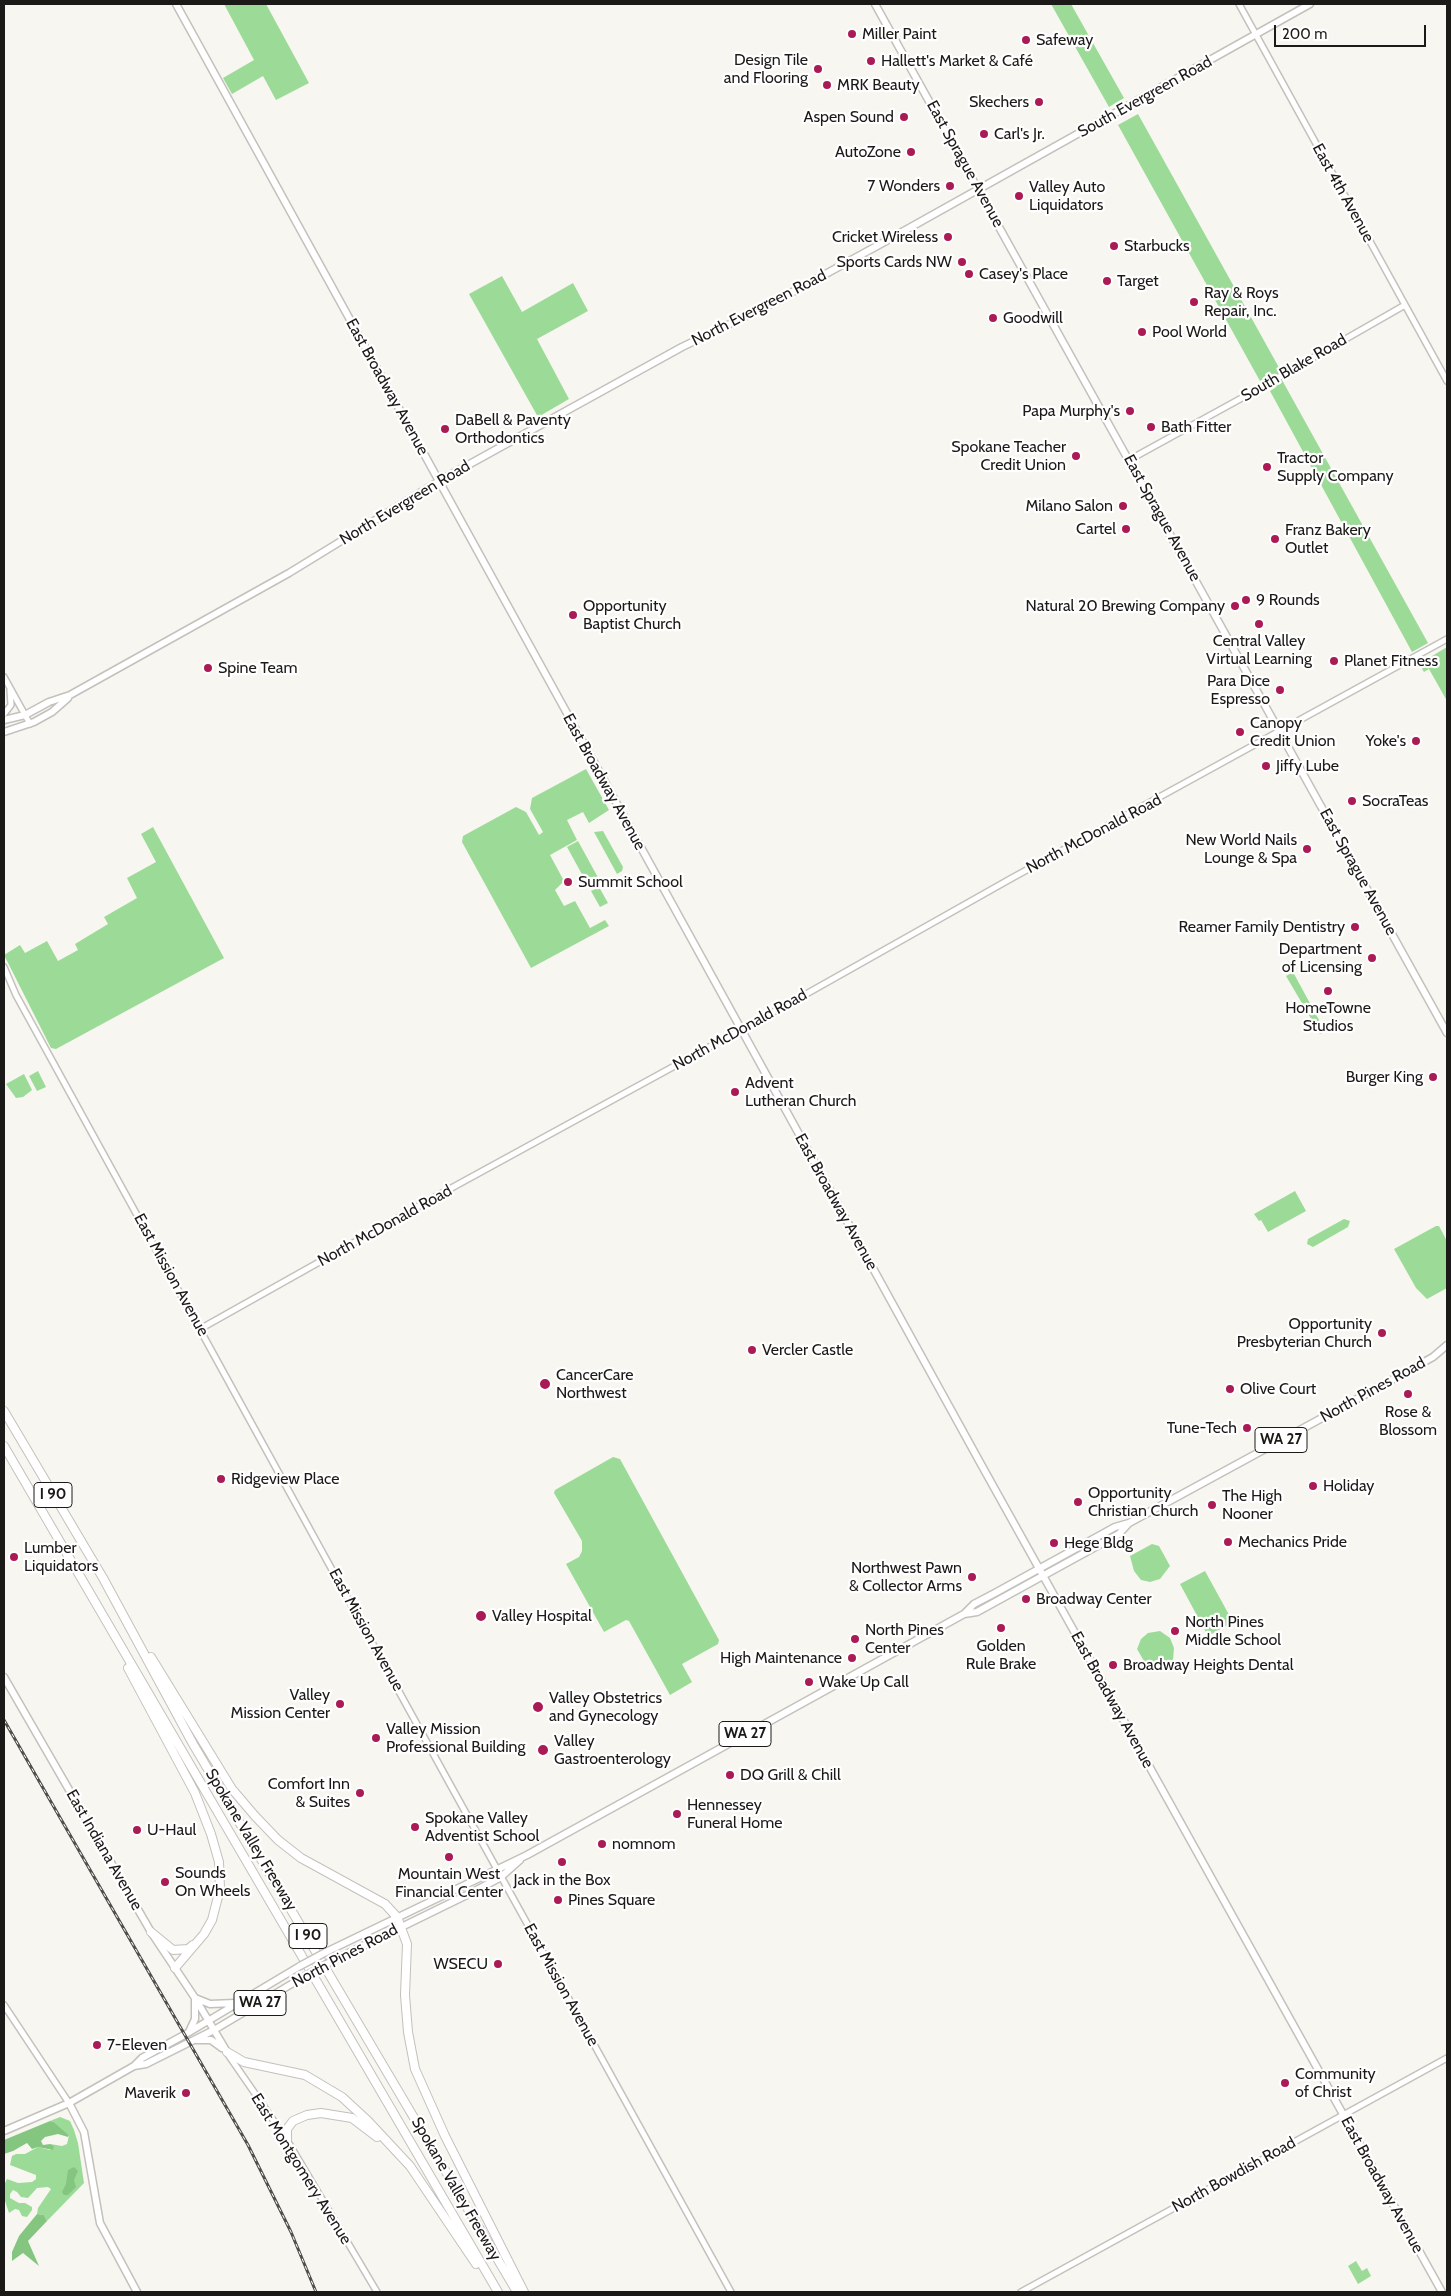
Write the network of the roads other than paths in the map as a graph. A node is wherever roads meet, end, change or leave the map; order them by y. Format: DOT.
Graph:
graph roads {
  1 [pos="176,4"];
  2 [pos="875,4"];
  3 [pos="1238,4"];
  4 [pos="1310,4"];
  5 [pos="1256,35"];
  6 [pos="979,189"];
  7 [pos="1405,305"];
  8 [pos="1447,381"];
  9 [pos="1129,460"];
  10 [pos="439,481"];
  11 [pos="1447,639"];
  12 [pos="4,677"];
  13 [pos="9,687"];
  14 [pos="70,695"];
  15 [pos="4,714"];
  16 [pos="25,715"];
  17 [pos="4,720"];
  18 [pos="30,724"];
  19 [pos="4,732"];
  20 [pos="1280,732"];
  21 [pos="4,967"];
  22 [pos="741,1029"];
  23 [pos="1447,1033"];
  24 [pos="200,1329"];
  25 [pos="1447,1345"];
  26 [pos="1447,1353"];
  27 [pos="1433,1357"];
  28 [pos="4,1411"];
  29 [pos="4,1446"];
  30 [pos="1129,1523"];
  31 [pos="1039,1568"];
  32 [pos="1043,1576"];
  33 [pos="103,1578"];
  34 [pos="88,1588"];
  35 [pos="964,1614"];
  36 [pos="4,1677"];
  37 [pos="527,1855"];
  38 [pos="496,1868"];
  39 [pos="501,1877"];
  40 [pos="397,1917"];
  41 [pos="401,1926"];
  42 [pos="151,1932"];
  43 [pos="199,1941"];
  44 [pos="175,1968"];
  45 [pos="195,1998"];
  46 [pos="242,2001"];
  47 [pos="4,2004"];
  48 [pos="209,2021"];
  49 [pos="214,2030"];
  50 [pos="189,2032"];
  51 [pos="192,2040"];
  52 [pos="227,2052"];
  53 [pos="1447,2058"];
  54 [pos="134,2066"];
  55 [pos="69,2103"];
  56 [pos="1342,2116"];
  57 [pos="4,2131"];
  58 [pos="287,2140"];
  59 [pos="410,2166"];
  60 [pos="137,2292"];
  61 [pos="377,2292"];
  62 [pos="497,2292"];
  63 [pos="517,2292"];
  64 [pos="524,2292"];
  65 [pos="731,2292"];
  66 [pos="1021,2292"];
  67 [pos="1442,2292"];
  1 -- 10 [label="main road, East Broadway Avenue"];
  2 -- 6 [label="main road, East Sprague Avenue"];
  3 -- 5 [label="street, East 4th Avenue"];
  4 -- 5 [label="main road, South Evergreen Road"];
  5 -- 6 [label="main road, South Evergreen Road"];
  5 -- 7 [label="street, East 4th Avenue"];
  6 -- 9 [label="main road, East Sprague Avenue"];
  6 -- 10 [label="main road, North Evergreen Road"];
  7 -- 8 [label="street, East 4th Avenue"];
  7 -- 9 [label="street, South Blake Road"];
  9 -- 20 [label="main road, East Sprague Avenue"];
  10 -- 14 [label="main road, North Evergreen Road"];
  10 -- 22 [label="main road, East Broadway Avenue"];
  11 -- 20 [label="street, North McDonald Road"];
  12 -- 13 [label="street"];
  13 -- 15 [label="street"];
  13 -- 16 [label="street"];
  14 -- 16 [label="main road, North Evergreen Road"];
  14 -- 18 [label="main road, North Evergreen Road"];
  16 -- 17 [label="main road, North Evergreen Road"];
  16 -- 18 [label="street"];
  18 -- 19 [label="main road, North Evergreen Road"];
  20 -- 22 [label="street, North McDonald Road"];
  20 -- 23 [label="main road, East Sprague Avenue"];
  21 -- 24 [label="street, East Mission Avenue"];
  22 -- 24 [label="street, North McDonald Road"];
  22 -- 31 [label="main road, East Broadway Avenue"];
  24 -- 38 [label="street, East Mission Avenue"];
  25 -- 27 [label="main road, North Pines Road / WA 27"];
  26 -- 27 [label="main road, North Pines Road / WA 27"];
  27 -- 30 [label="main road, North Pines Road / WA 27"];
  28 -- 33 [label="highway, Spokane Valley Freeway / I 90"];
  29 -- 34 [label="highway, Spokane Valley Freeway / I 90"];
  30 -- 31 [label="main road, North Pines Road / WA 27"];
  30 -- 32 [label="main road, North Pines Road / WA 27"];
  31 -- 32 [label="main road, East Broadway Avenue"];
  31 -- 35 [label="main road, North Pines Road / WA 27"];
  32 -- 35 [label="main road, North Pines Road / WA 27"];
  32 -- 56 [label="main road, East Broadway Avenue"];
  33 -- 40 [label="highway"];
  33 -- 63 [label="highway, Spokane Valley Freeway / I 90"];
  34 -- 43 [label="highway"];
  34 -- 62 [label="highway, Spokane Valley Freeway / I 90"];
  35 -- 37 [label="main road, North Pines Road / WA 27"];
  36 -- 42 [label="main road, East Indiana Avenue"];
  37 -- 38 [label="main road, North Pines Road / WA 27"];
  37 -- 39 [label="main road, North Pines Road / WA 27"];
  38 -- 39 [label="street, East Mission Avenue"];
  38 -- 40 [label="main road, North Pines Road / WA 27"];
  39 -- 41 [label="main road, North Pines Road / WA 27"];
  39 -- 65 [label="street, East Mission Avenue"];
  40 -- 41 [label="highway"];
  40 -- 46 [label="main road, North Pines Road / WA 27, bridge"];
  41 -- 49 [label="main road, North Pines Road / WA 27, bridge"];
  41 -- 64 [label="highway"];
  42 -- 43 [label="highway"];
  42 -- 44 [label="main road, East Indiana Avenue"];
  43 -- 44 [label="highway"];
  44 -- 45 [label="main road, East Indiana Avenue"];
  45 -- 46 [label="main road"];
  45 -- 48 [label="main road, East Indiana Avenue"];
  45 -- 50 [label="main road"];
  46 -- 48 [label="main road, North Pines Road / WA 27"];
  47 -- 55 [label="street"];
  48 -- 49 [label="main road, East Montgomery Avenue"];
  48 -- 50 [label="main road, North Pines Road / WA 27"];
  49 -- 51 [label="main road, North Pines Road / WA 27"];
  49 -- 52 [label="main road, East Montgomery Avenue"];
  50 -- 54 [label="main road, North Pines Road / WA 27"];
  51 -- 52 [label="main road"];
  51 -- 54 [label="main road, North Pines Road / WA 27"];
  52 -- 58 [label="street, East Montgomery Avenue"];
  52 -- 59 [label="highway"];
  53 -- 56 [label="street, North Bowdish Road"];
  54 -- 55 [label="main road, North Pines Road / WA 27"];
  55 -- 57 [label="main road, North Pines Road / WA 27"];
  55 -- 60 [label="main road"];
  56 -- 66 [label="street, North Bowdish Road"];
  56 -- 67 [label="main road, East Broadway Avenue"];
  58 -- 59 [label="highway"];
  58 -- 61 [label="street, East Montgomery Avenue"];
  59 -- 62 [label="highway"];
}
